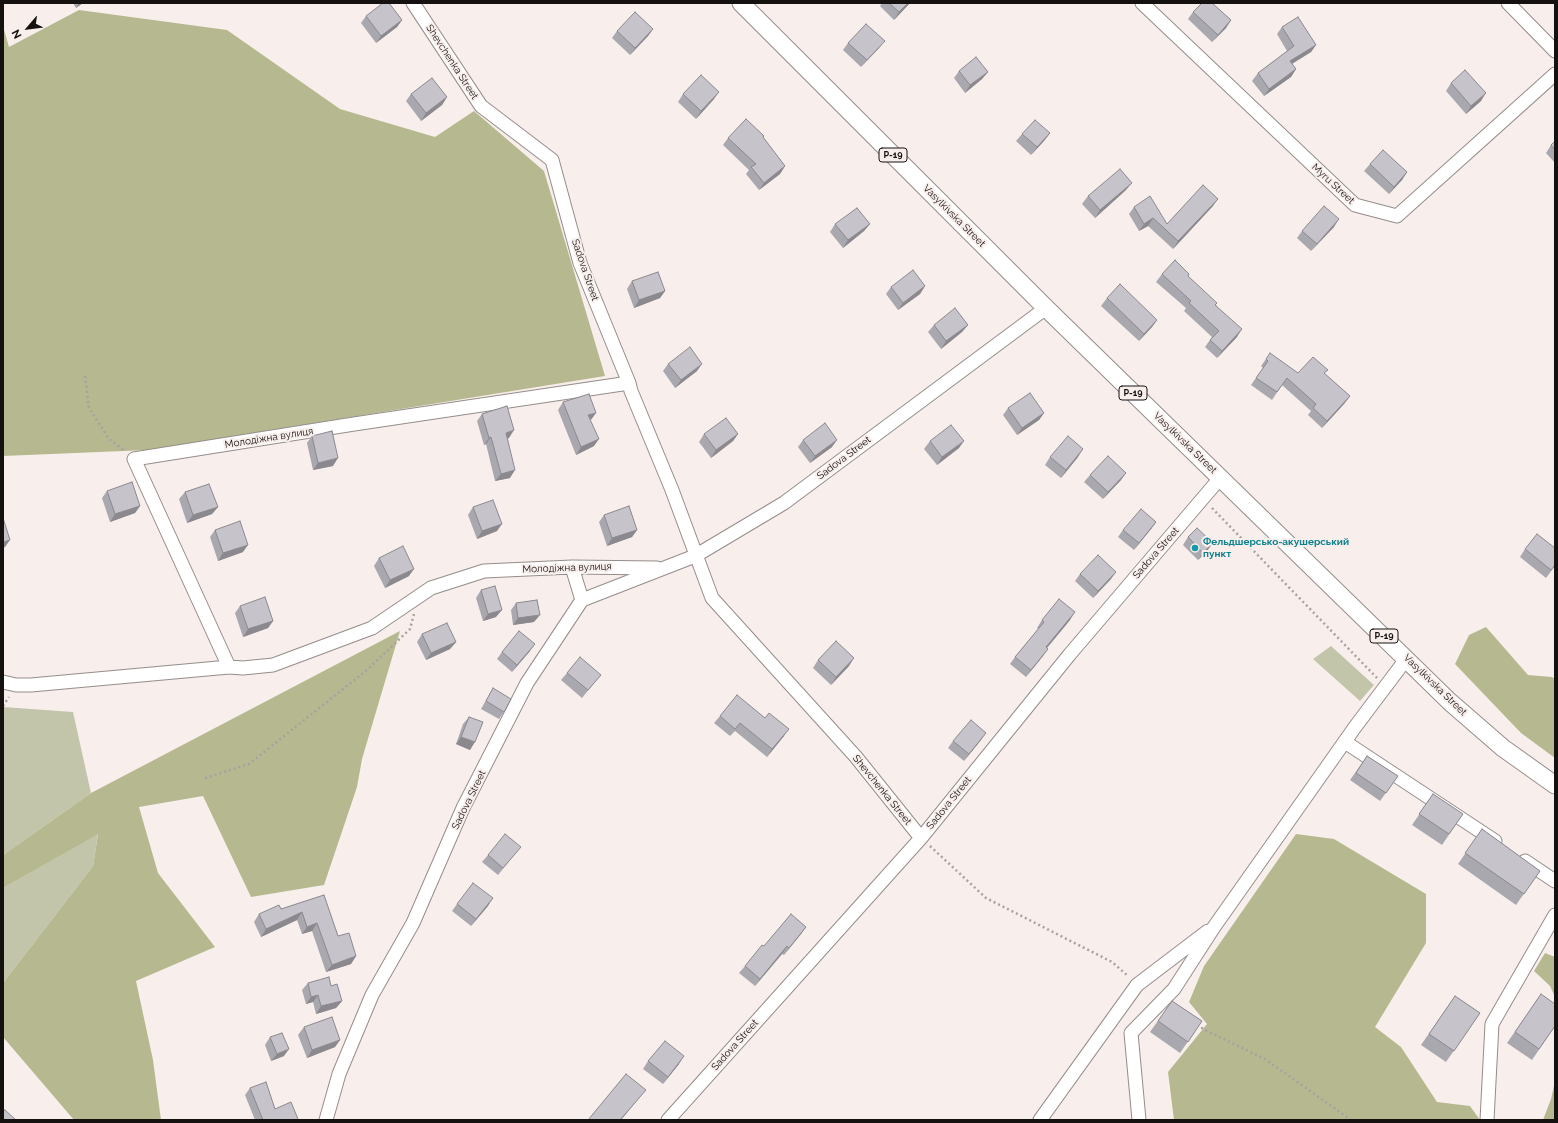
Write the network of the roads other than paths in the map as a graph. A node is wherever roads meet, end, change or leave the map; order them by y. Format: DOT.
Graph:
graph roads {
  1 [pos="413,3"];
  2 [pos="741,3"];
  3 [pos="1142,3"];
  4 [pos="1508,3"];
  5 [pos="1555,51"];
  6 [pos="1555,74"];
  7 [pos="552,160"];
  8 [pos="1046,308"];
  9 [pos="629,383"];
  10 [pos="1221,477"];
  11 [pos="695,556"];
  12 [pos="572,567"];
  13 [pos="662,569"];
  14 [pos="582,600"];
  15 [pos="1407,658"];
  16 [pos="229,667"];
  17 [pos="3,682"];
  18 [pos="1345,742"];
  19 [pos="1555,785"];
  20 [pos="921,838"];
  21 [pos="1503,846"];
  22 [pos="1516,855"];
  23 [pos="1555,881"];
  24 [pos="1555,915"];
  25 [pos="1214,927"];
  26 [pos="326,1120"];
  27 [pos="668,1120"];
  28 [pos="1040,1120"];
  29 [pos="1140,1120"];
  30 [pos="1487,1120"];
  1 -- 7 [label="street, Shevchenka Street"];
  2 -- 8 [label="main road, Vasylkivska Street / Р-19"];
  3 -- 6 [label="street, Myru Street"];
  4 -- 5 [label="street"];
  7 -- 9 [label="street, Sadova Street"];
  8 -- 10 [label="main road, Vasylkivska Street / Р-19"];
  8 -- 11 [label="street, Sadova Street"];
  9 -- 11 [label="street, Sadova Street"];
  9 -- 16 [label="street, Молодіжна вулиця"];
  10 -- 15 [label="main road, Vasylkivska Street / Р-19"];
  10 -- 20 [label="street, Sadova Street"];
  11 -- 13 [label="street, Sadova Street"];
  11 -- 20 [label="street, Shevchenka Street"];
  12 -- 13 [label="street, Молодіжна вулиця"];
  12 -- 14 [label="street"];
  12 -- 16 [label="street, Молодіжна вулиця"];
  13 -- 14 [label="street, Sadova Street"];
  14 -- 26 [label="street, Sadova Street"];
  15 -- 18 [label="street"];
  15 -- 19 [label="main road, Vasylkivska Street / Р-19"];
  16 -- 17 [label="street, Молодіжна вулиця"];
  18 -- 21 [label="street"];
  18 -- 25 [label="street"];
  20 -- 27 [label="street, Sadova Street"];
  22 -- 23 [label="street"];
  24 -- 30 [label="street"];
  25 -- 28 [label="street"];
  25 -- 29 [label="street"];
}
